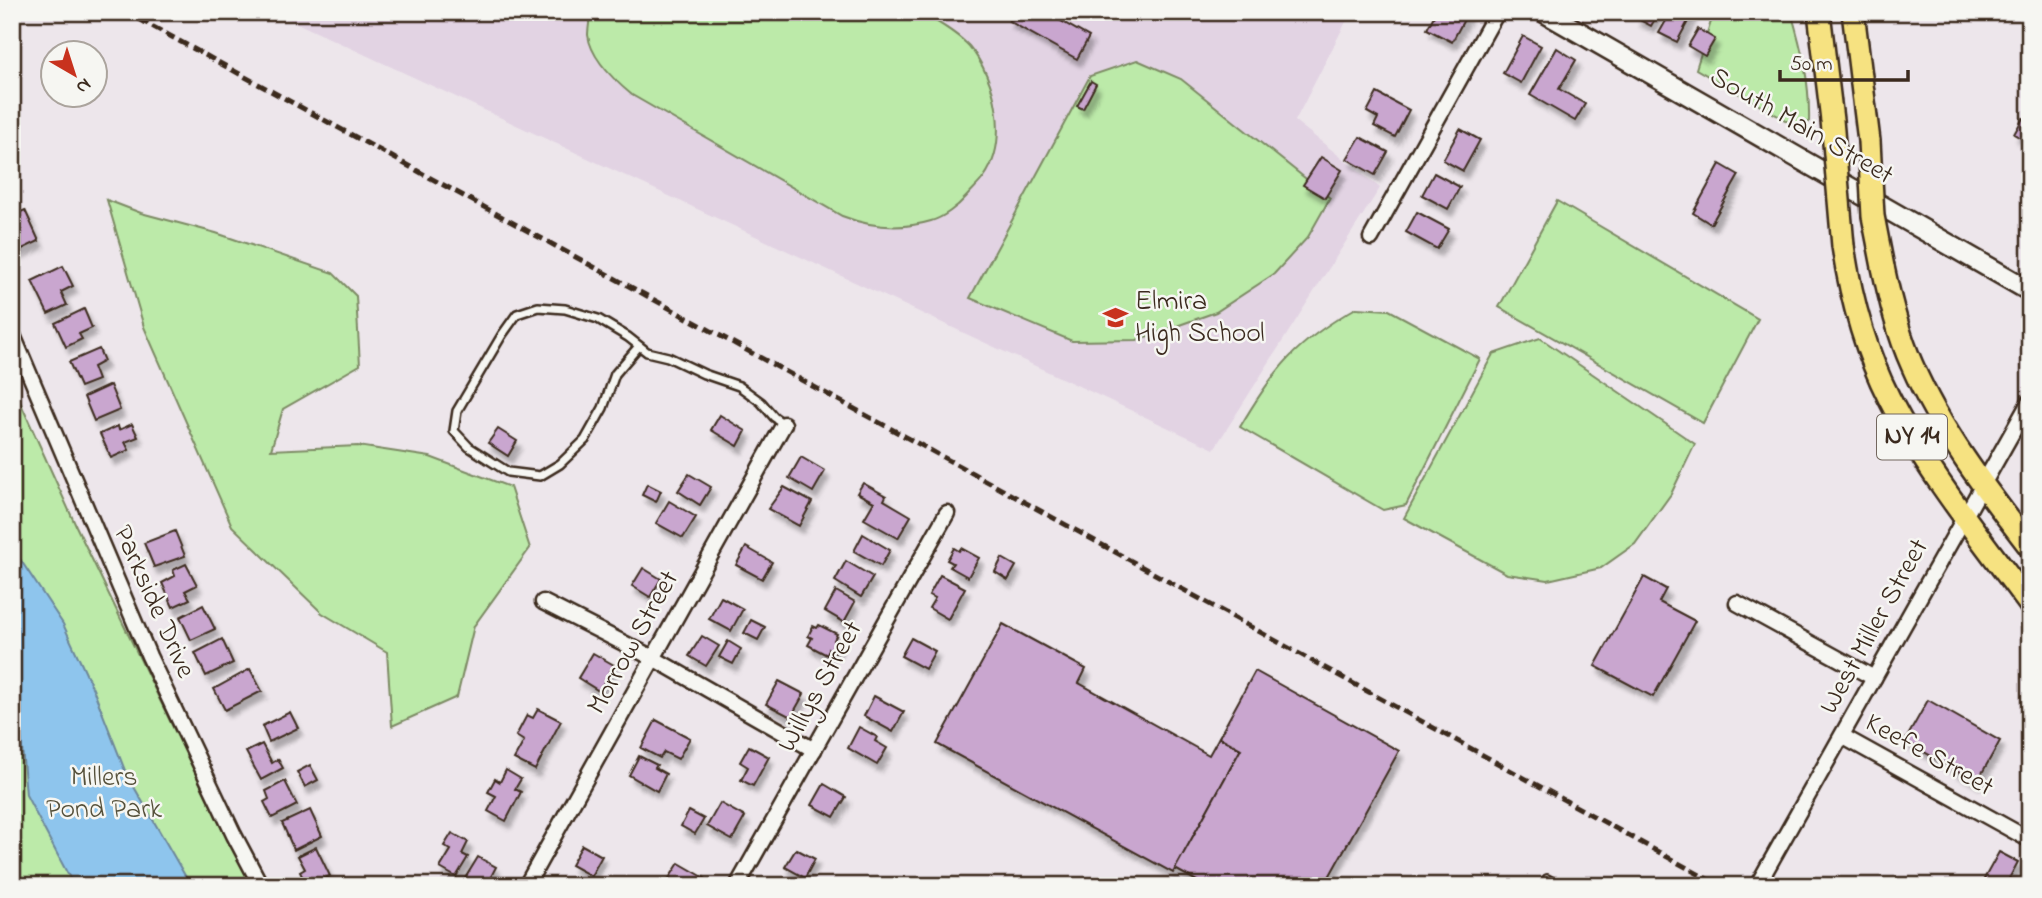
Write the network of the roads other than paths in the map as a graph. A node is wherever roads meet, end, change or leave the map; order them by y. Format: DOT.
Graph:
graph roads {
  1 [pos="1497,12"];
  2 [pos="1544,12"];
  3 [pos="1819,12"];
  4 [pos="1853,12"];
  5 [pos="1371,238"];
  6 [pos="2030,291"];
  7 [pos="12,333"];
  8 [pos="639,346"];
  9 [pos="2030,401"];
  10 [pos="784,424"];
  11 [pos="1982,486"];
  12 [pos="947,513"];
  13 [pos="1965,518"];
  14 [pos="2030,547"];
  15 [pos="543,602"];
  16 [pos="1737,603"];
  17 [pos="2030,606"];
  18 [pos="653,658"];
  19 [pos="1874,678"];
  20 [pos="1842,736"];
  21 [pos="814,750"];
  22 [pos="2030,840"];
  23 [pos="1547,879"];
  24 [pos="1759,881"];
  25 [pos="261,886"];
  26 [pos="526,886"];
  27 [pos="737,886"];
  28 [pos="1559,886"];
  1 -- 5 [label="street"];
  2 -- 6 [label="street, South Main Street"];
  3 -- 13 [label="main road, NY 14, bridge"];
  4 -- 11 [label="main road, NY 14, bridge"];
  7 -- 25 [label="street, Parkside Drive"];
  8 -- 8 [label="lane"];
  8 -- 10 [label="lane"];
  9 -- 11 [label="street, West Miller Street"];
  10 -- 18 [label="street, Morrow Street"];
  11 -- 13 [label="street, West Miller Street"];
  11 -- 14 [label="main road, NY 14"];
  12 -- 21 [label="street, Willys Street"];
  13 -- 17 [label="main road, NY 14"];
  13 -- 19 [label="street, West Miller Street"];
  15 -- 18 [label="street"];
  16 -- 19 [label="street, Keefe Street"];
  18 -- 21 [label="street"];
  18 -- 26 [label="street, Morrow Street"];
  19 -- 20 [label="street, West Miller Street"];
  20 -- 22 [label="street, Keefe Street"];
  20 -- 24 [label="street, West Miller Street"];
  21 -- 27 [label="street, Willys Street"];
  23 -- 28 [label="lane"];
}
